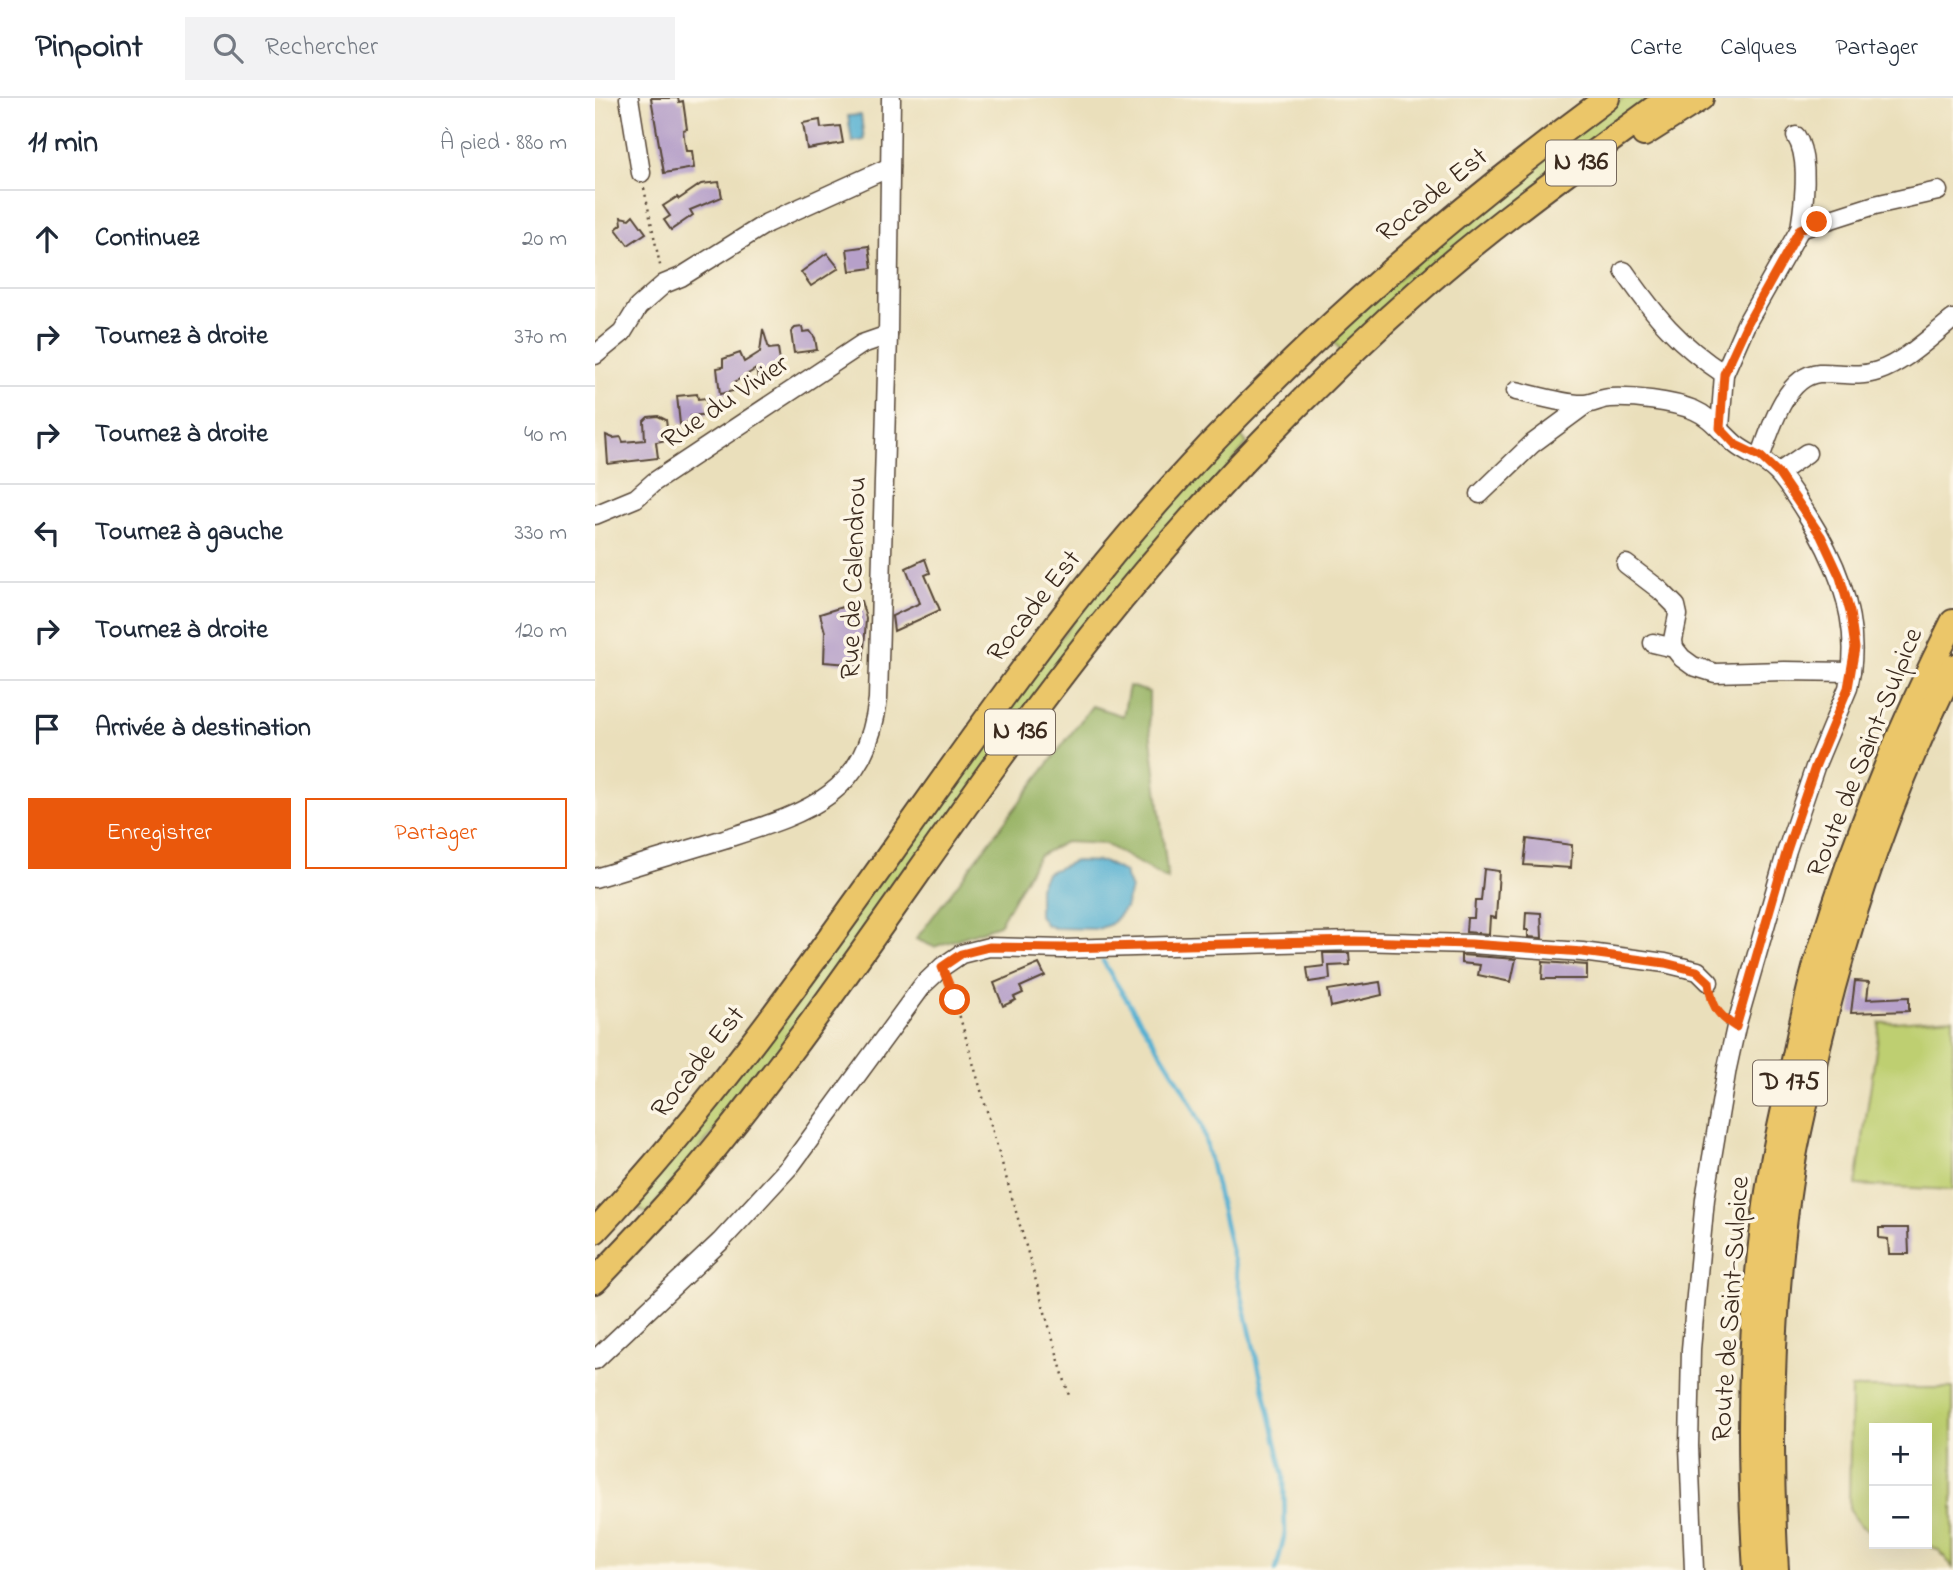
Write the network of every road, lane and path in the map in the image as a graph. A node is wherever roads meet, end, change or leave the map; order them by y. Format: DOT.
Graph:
graph roads {
  1 [pos="629,98"];
  2 [pos="891,98"];
  3 [pos="1585,98"];
  4 [pos="1607,98"];
  5 [pos="1668,98"];
  6 [pos="1701,98"];
  7 [pos="1796,136"];
  8 [pos="890,167"];
  9 [pos="642,173"];
  10 [pos="1938,191"];
  11 [pos="1474,199"];
  12 [pos="1495,227"];
  13 [pos="1800,229"];
  14 [pos="1624,271"];
  15 [pos="664,284"];
  16 [pos="1953,320"];
  17 [pos="888,335"];
  18 [pos="595,355"];
  19 [pos="1724,374"];
  20 [pos="1516,391"];
  21 [pos="1585,405"];
  22 [pos="1720,428"];
  23 [pos="1807,453"];
  24 [pos="1761,457"];
  25 [pos="1778,473"];
  26 [pos="1480,494"];
  27 [pos="595,515"];
  28 [pos="1626,564"];
  29 [pos="1953,622"];
  30 [pos="1653,643"];
  31 [pos="1675,648"];
  32 [pos="1953,667"];
  33 [pos="1851,672"];
  34 [pos="595,878"];
  35 [pos="942,967"];
  36 [pos="1709,982"];
  37 [pos="1736,1027"];
  38 [pos="595,1231"];
  39 [pos="595,1281"];
  40 [pos="595,1360"];
  41 [pos="1070,1399"];
  42 [pos="1694,1570"];
  43 [pos="1756,1570"];
  44 [pos="1776,1570"];
  1 -- 9 [label="street"];
  2 -- 8 [label="street, Rue de Calendrou"];
  3 -- 11 [label="highway"];
  4 -- 11 [label="highway, Rocade Est / N 136"];
  5 -- 12 [label="highway, N 136"];
  6 -- 12 [label="highway"];
  7 -- 13 [label="street"];
  8 -- 15 [label="street"];
  8 -- 17 [label="street, Rue de Calendrou"];
  9 -- 15 [label="path"];
  10 -- 13 [label="street"];
  11 -- 38 [label="highway, Rocade Est / N 136"];
  12 -- 39 [label="highway, N 136"];
  13 -- 19 [label="street"];
  14 -- 19 [label="street"];
  15 -- 18 [label="street"];
  16 -- 24 [label="street"];
  17 -- 27 [label="street, Rue du Vivier"];
  17 -- 34 [label="street, Rue de Calendrou"];
  19 -- 22 [label="street"];
  20 -- 21 [label="street"];
  21 -- 22 [label="street"];
  21 -- 26 [label="street"];
  22 -- 24 [label="street"];
  23 -- 25 [label="street"];
  24 -- 25 [label="street"];
  25 -- 33 [label="street"];
  28 -- 31 [label="street"];
  29 -- 43 [label="highway, Route de Saint-Sulpice / D 175"];
  30 -- 31 [label="street"];
  31 -- 33 [label="street"];
  32 -- 44 [label="highway, Route de Saint-Sulpice / D 175"];
  33 -- 37 [label="street"];
  35 -- 36 [label="street"];
  35 -- 40 [label="street"];
  35 -- 41 [label="path"];
  36 -- 37 [label="path"];
  37 -- 42 [label="street"];
}
